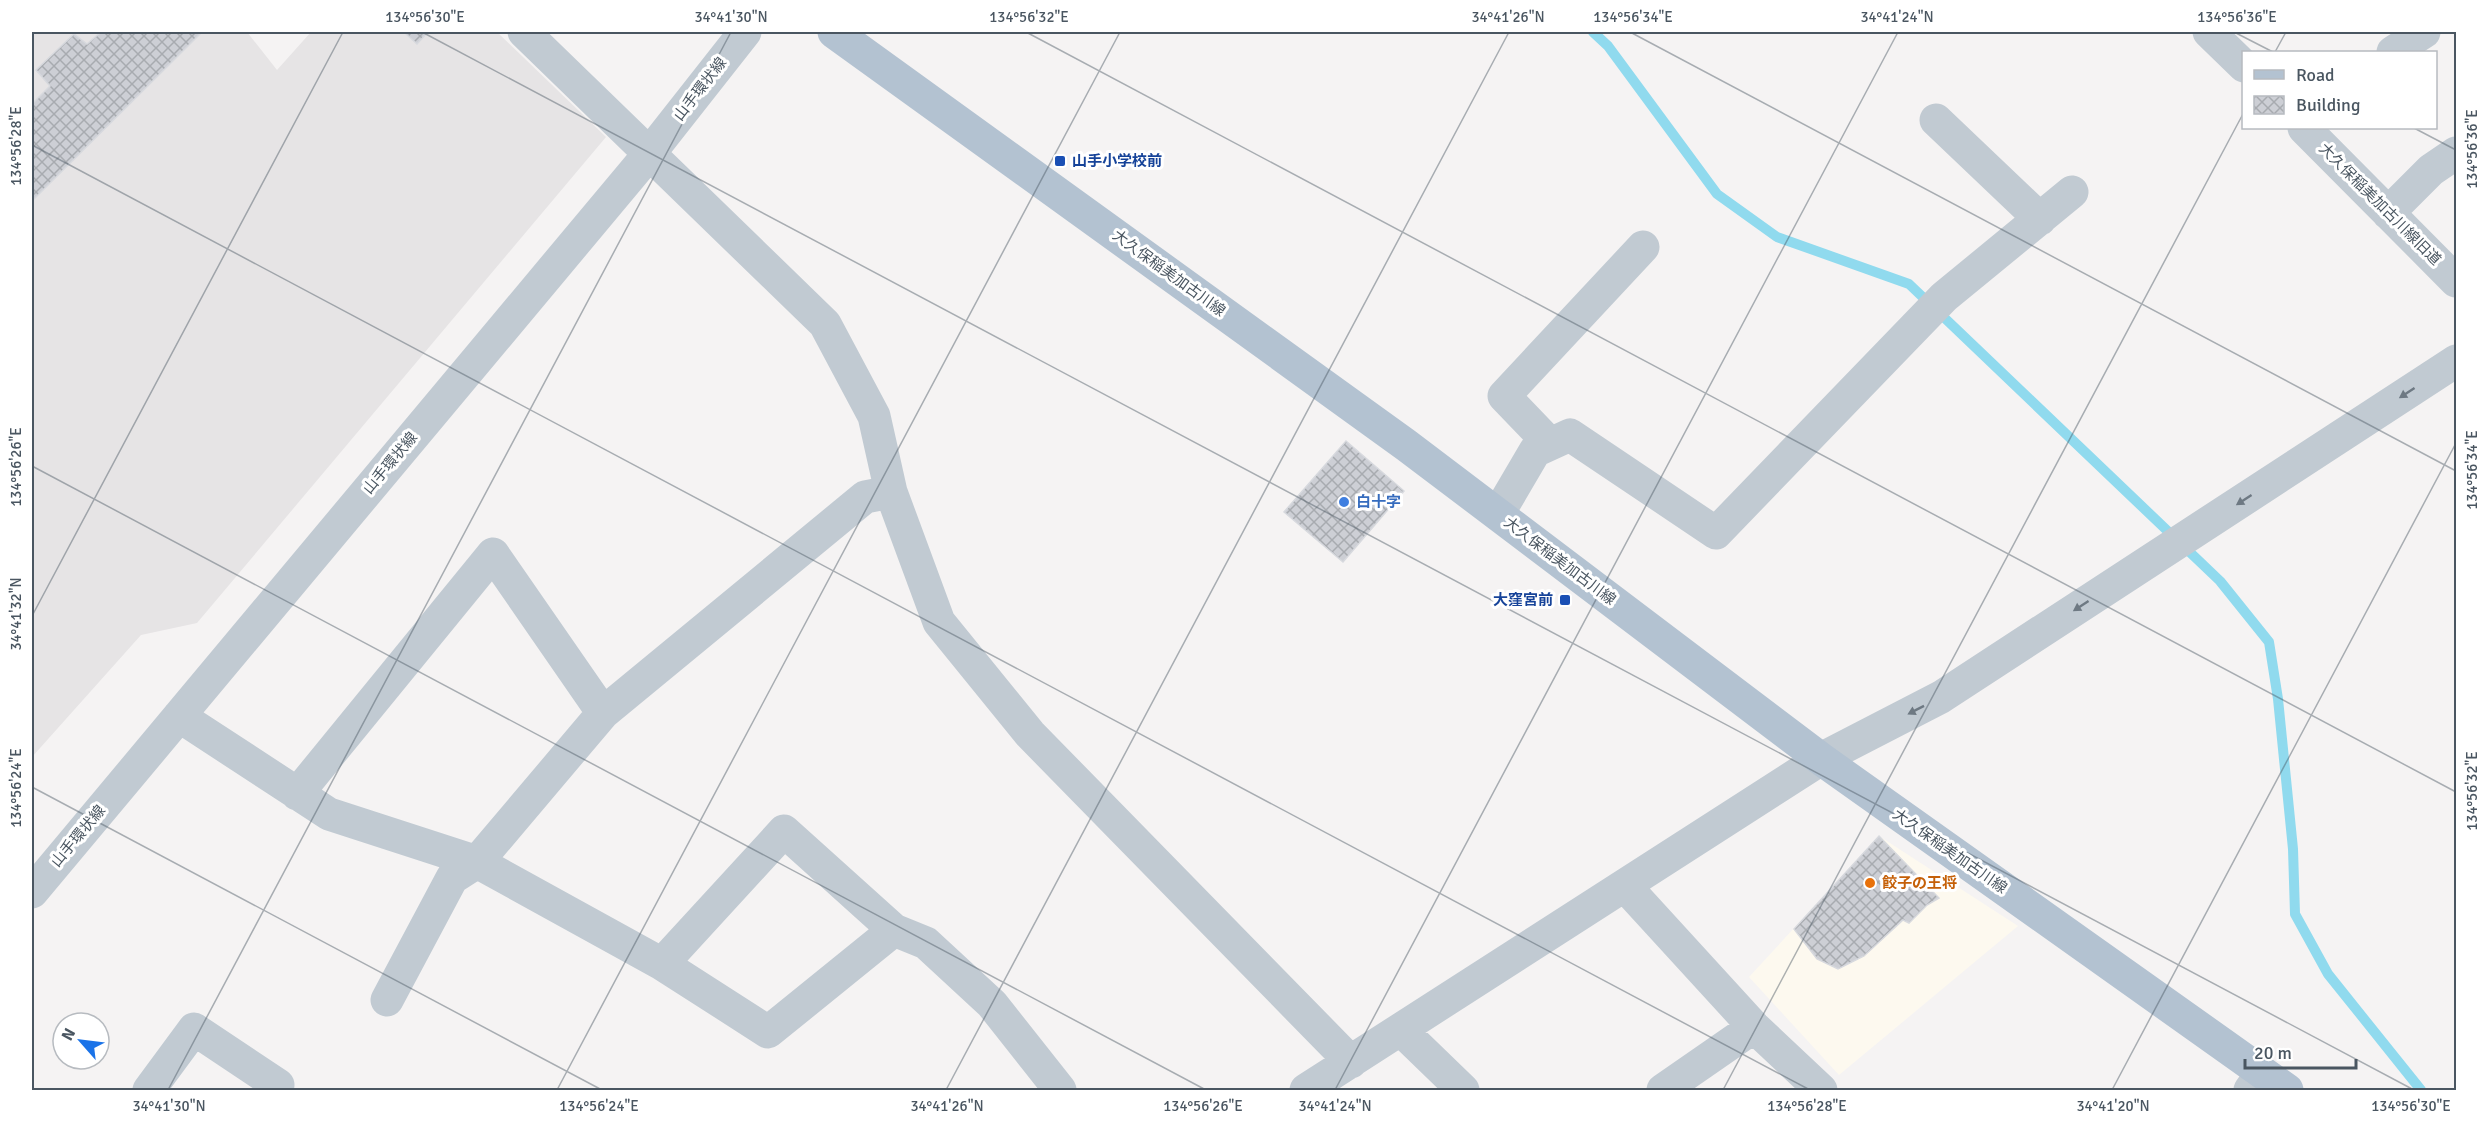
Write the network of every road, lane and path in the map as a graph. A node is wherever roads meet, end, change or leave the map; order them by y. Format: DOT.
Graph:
graph roads {
  1 [pos="524,32"];
  2 [pos="745,32"];
  3 [pos="834,32"];
  4 [pos="2424,32"];
  5 [pos="2395,51"];
  6 [pos="1936,120"];
  7 [pos="2310,130"];
  8 [pos="2457,153"];
  9 [pos="649,154"];
  10 [pos="2072,192"];
  11 [pos="2388,213"];
  12 [pos="2040,219"];
  13 [pos="1643,247"];
  14 [pos="2457,282"];
  15 [pos="2457,361"];
  16 [pos="1550,444"];
  17 [pos="891,492"];
  18 [pos="1498,514"];
  19 [pos="603,713"];
  20 [pos="179,716"];
  21 [pos="1821,759"];
  22 [pos="297,794"];
  23 [pos="477,862"];
  24 [pos="1626,887"];
  25 [pos="32,892"];
  26 [pos="894,930"];
  27 [pos="662,964"];
  28 [pos="387,1000"];
  29 [pos="1754,1027"];
  30 [pos="1401,1030"];
  31 [pos="1351,1062"];
  32 [pos="2266,1085"];
  33 [pos="148,1090"];
  34 [pos="274,1090"];
  35 [pos="1060,1090"];
  36 [pos="1306,1090"];
  37 [pos="1462,1090"];
  38 [pos="1663,1090"];
  39 [pos="1821,1090"];
  1 -- 9 [label="street"];
  2 -- 9 [label="street, 山手環状線"];
  3 -- 18 [label="main road, 大久保稲美加古川線"];
  4 -- 5 [label="street"];
  6 -- 12 [label="street"];
  7 -- 11 [label="street, 大久保稲美加古川線旧道"];
  8 -- 11 [label="street"];
  9 -- 17 [label="street"];
  9 -- 20 [label="street, 山手環状線"];
  10 -- 12 [label="street"];
  11 -- 14 [label="street, 大久保稲美加古川線旧道"];
  12 -- 16 [label="street"];
  13 -- 16 [label="street"];
  15 -- 21 [label="street, one-way"];
  16 -- 18 [label="street"];
  17 -- 19 [label="street"];
  17 -- 31 [label="street"];
  18 -- 21 [label="main road, 大久保稲美加古川線"];
  19 -- 22 [label="street"];
  19 -- 23 [label="street"];
  20 -- 22 [label="street"];
  20 -- 25 [label="street, 山手環状線"];
  21 -- 24 [label="street"];
  21 -- 32 [label="main road, 大久保稲美加古川線"];
  22 -- 23 [label="street"];
  23 -- 27 [label="street"];
  23 -- 28 [label="street"];
  24 -- 29 [label="street"];
  24 -- 30 [label="street"];
  26 -- 27 [label="street"];
  26 -- 27 [label="street"];
  26 -- 35 [label="street"];
  29 -- 38 [label="street"];
  29 -- 39 [label="street"];
  30 -- 31 [label="street"];
  30 -- 37 [label="street"];
  31 -- 36 [label="street"];
  33 -- 34 [label="street"];
}
